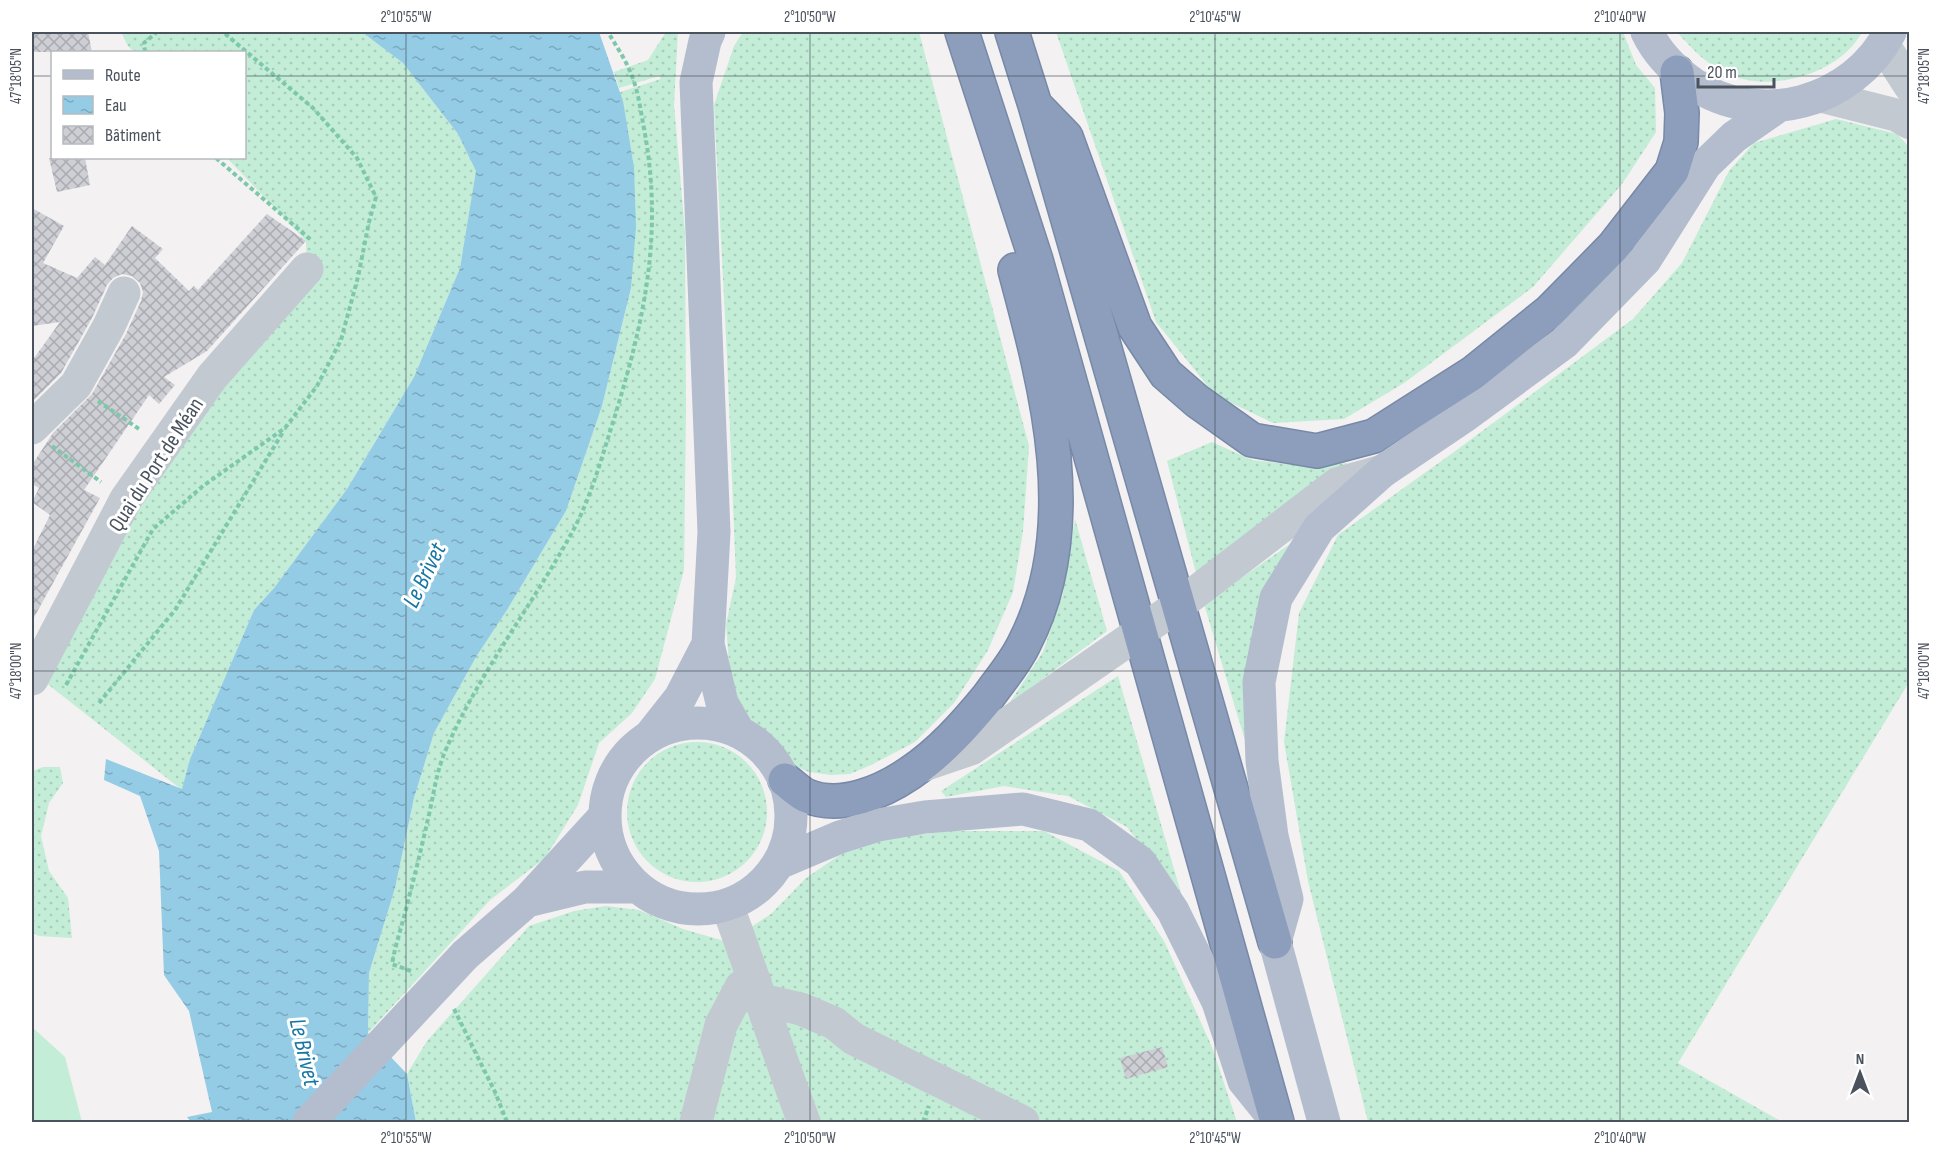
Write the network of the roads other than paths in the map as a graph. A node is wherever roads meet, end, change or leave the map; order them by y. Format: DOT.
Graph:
graph roads {
  1 [pos="709,32"];
  2 [pos="963,32"];
  3 [pos="1012,32"];
  4 [pos="1647,32"];
  5 [pos="1887,38"];
  6 [pos="1677,72"];
  7 [pos="1910,86"];
  8 [pos="1821,96"];
  9 [pos="1035,105"];
  10 [pos="1777,107"];
  11 [pos="991,116"];
  12 [pos="1910,123"];
  13 [pos="308,269"];
  14 [pos="124,293"];
  15 [pos="40,437"];
  16 [pos="1383,471"];
  17 [pos="1179,605"];
  18 [pos="1139,631"];
  19 [pos="708,644"];
  20 [pos="32,676"];
  21 [pos="738,731"];
  22 [pos="650,736"];
  23 [pos="921,766"];
  24 [pos="785,780"];
  25 [pos="604,816"];
  26 [pos="780,862"];
  27 [pos="637,887"];
  28 [pos="527,901"];
  29 [pos="727,905"];
  30 [pos="1275,942"];
  31 [pos="758,990"];
  32 [pos="309,1122"];
  33 [pos="696,1122"];
  34 [pos="804,1122"];
  35 [pos="1023,1122"];
  36 [pos="1277,1122"];
  37 [pos="1324,1122"];
  1 -- 19 [label="main road"];
  2 -- 11 [label="highway"];
  3 -- 9 [label="highway"];
  4 -- 6 [label="main road"];
  5 -- 7 [label="street"];
  5 -- 8 [label="main road"];
  6 -- 9 [label="highway"];
  6 -- 10 [label="main road"];
  8 -- 10 [label="main road"];
  8 -- 12 [label="street"];
  9 -- 17 [label="highway"];
  10 -- 16 [label="main road"];
  11 -- 18 [label="highway"];
  11 -- 23 [label="highway"];
  13 -- 20 [label="street, Quai du Port de Méan"];
  14 -- 15 [label="street"];
  16 -- 17 [label="street"];
  16 -- 30 [label="main road"];
  17 -- 18 [label="street"];
  17 -- 30 [label="highway"];
  18 -- 23 [label="street"];
  18 -- 36 [label="highway"];
  19 -- 21 [label="main road"];
  19 -- 22 [label="main road"];
  21 -- 22 [label="main road"];
  21 -- 24 [label="main road"];
  22 -- 25 [label="main road"];
  23 -- 24 [label="highway"];
  24 -- 26 [label="main road"];
  25 -- 27 [label="main road"];
  25 -- 28 [label="main road"];
  26 -- 29 [label="main road"];
  26 -- 36 [label="main road"];
  27 -- 28 [label="main road"];
  27 -- 29 [label="main road"];
  28 -- 32 [label="main road"];
  29 -- 31 [label="street"];
  30 -- 37 [label="main road"];
  31 -- 33 [label="street"];
  31 -- 34 [label="street"];
  31 -- 35 [label="street"];
}
